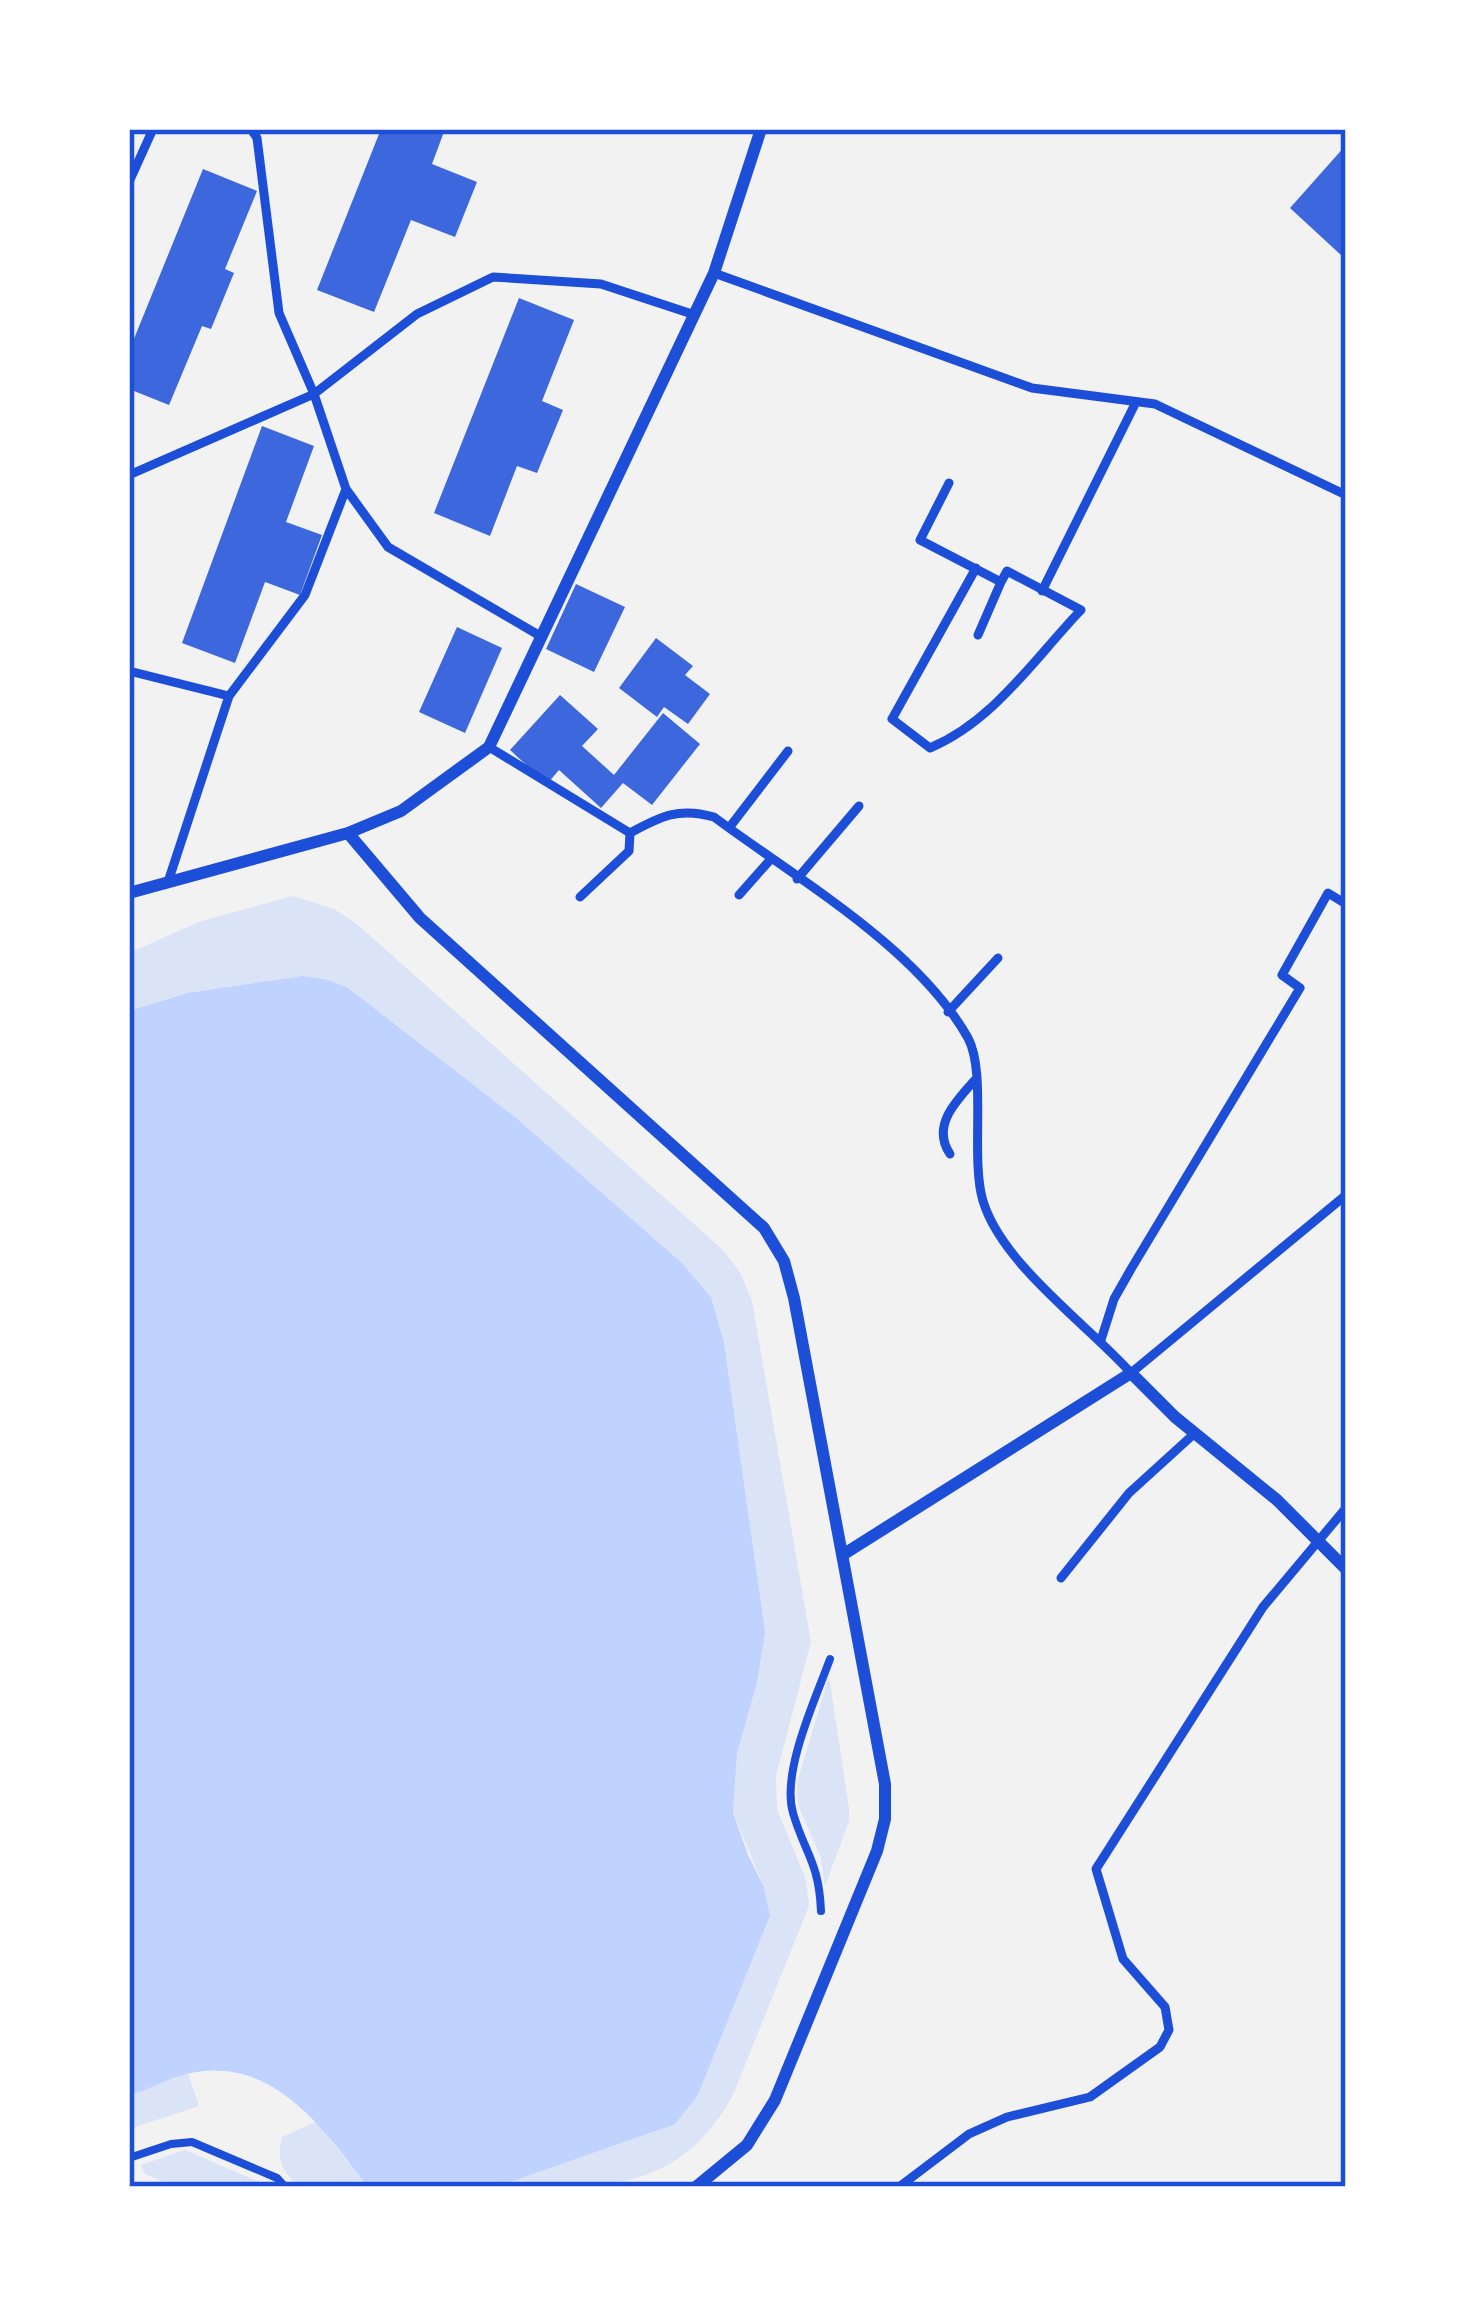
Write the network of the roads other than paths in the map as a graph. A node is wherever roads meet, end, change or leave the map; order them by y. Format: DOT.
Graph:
graph roads {
  1 [pos="153,129"];
  2 [pos="250,129"];
  3 [pos="761,129"];
  4 [pos="129,182"];
  5 [pos="714,274"];
  6 [pos="695,315"];
  7 [pos="314,394"];
  8 [pos="1136,402"];
  9 [pos="129,475"];
  10 [pos="949,483"];
  11 [pos="346,489"];
  12 [pos="1346,495"];
  13 [pos="976,568"];
  14 [pos="1000,582"];
  15 [pos="1042,591"];
  16 [pos="978,634"];
  17 [pos="542,637"];
  18 [pos="129,671"];
  19 [pos="229,696"];
  20 [pos="489,748"];
  21 [pos="788,751"];
  22 [pos="859,806"];
  23 [pos="729,828"];
  24 [pos="348,833"];
  25 [pos="630,833"];
  26 [pos="770,860"];
  27 [pos="797,879"];
  28 [pos="168,882"];
  29 [pos="129,893"];
  30 [pos="739,896"];
  31 [pos="580,897"];
  32 [pos="1346,904"];
  33 [pos="998,958"];
  34 [pos="948,1012"];
  35 [pos="974,1080"];
  36 [pos="950,1154"];
  37 [pos="1346,1195"];
  38 [pos="1101,1340"];
  39 [pos="1131,1373"];
  40 [pos="1195,1433"];
  41 [pos="1346,1508"];
  42 [pos="1315,1542"];
  43 [pos="844,1554"];
  44 [pos="1346,1556"];
  45 [pos="1346,1569"];
  46 [pos="1061,1578"];
  47 [pos="696,2187"];
  48 [pos="899,2187"];
  1 -- 4 [label="lane"];
  2 -- 7 [label="lane"];
  3 -- 5 [label="street"];
  5 -- 6 [label="street"];
  5 -- 8 [label="lane"];
  6 -- 7 [label="lane"];
  6 -- 17 [label="street"];
  7 -- 9 [label="lane"];
  7 -- 11 [label="lane"];
  8 -- 12 [label="lane"];
  8 -- 15 [label="lane"];
  10 -- 13 [label="lane"];
  11 -- 17 [label="lane"];
  11 -- 19 [label="lane"];
  13 -- 14 [label="lane"];
  13 -- 15 [label="lane"];
  14 -- 15 [label="lane"];
  14 -- 16 [label="lane"];
  17 -- 20 [label="street"];
  18 -- 19 [label="lane"];
  19 -- 28 [label="lane"];
  20 -- 24 [label="street"];
  20 -- 25 [label="lane"];
  21 -- 23 [label="lane"];
  22 -- 27 [label="lane"];
  23 -- 25 [label="lane"];
  23 -- 26 [label="lane"];
  24 -- 28 [label="street"];
  24 -- 43 [label="street"];
  25 -- 31 [label="lane"];
  26 -- 27 [label="lane"];
  26 -- 30 [label="lane"];
  27 -- 34 [label="lane"];
  28 -- 29 [label="street"];
  32 -- 38 [label="lane"];
  33 -- 34 [label="lane"];
  34 -- 35 [label="lane"];
  35 -- 36 [label="lane"];
  35 -- 38 [label="lane"];
  37 -- 39 [label="lane"];
  38 -- 39 [label="lane"];
  39 -- 40 [label="street"];
  39 -- 43 [label="street"];
  40 -- 42 [label="street"];
  40 -- 46 [label="lane"];
  41 -- 42 [label="lane"];
  42 -- 44 [label="lane"];
  42 -- 45 [label="street"];
  42 -- 48 [label="lane"];
  43 -- 47 [label="street"];
}
